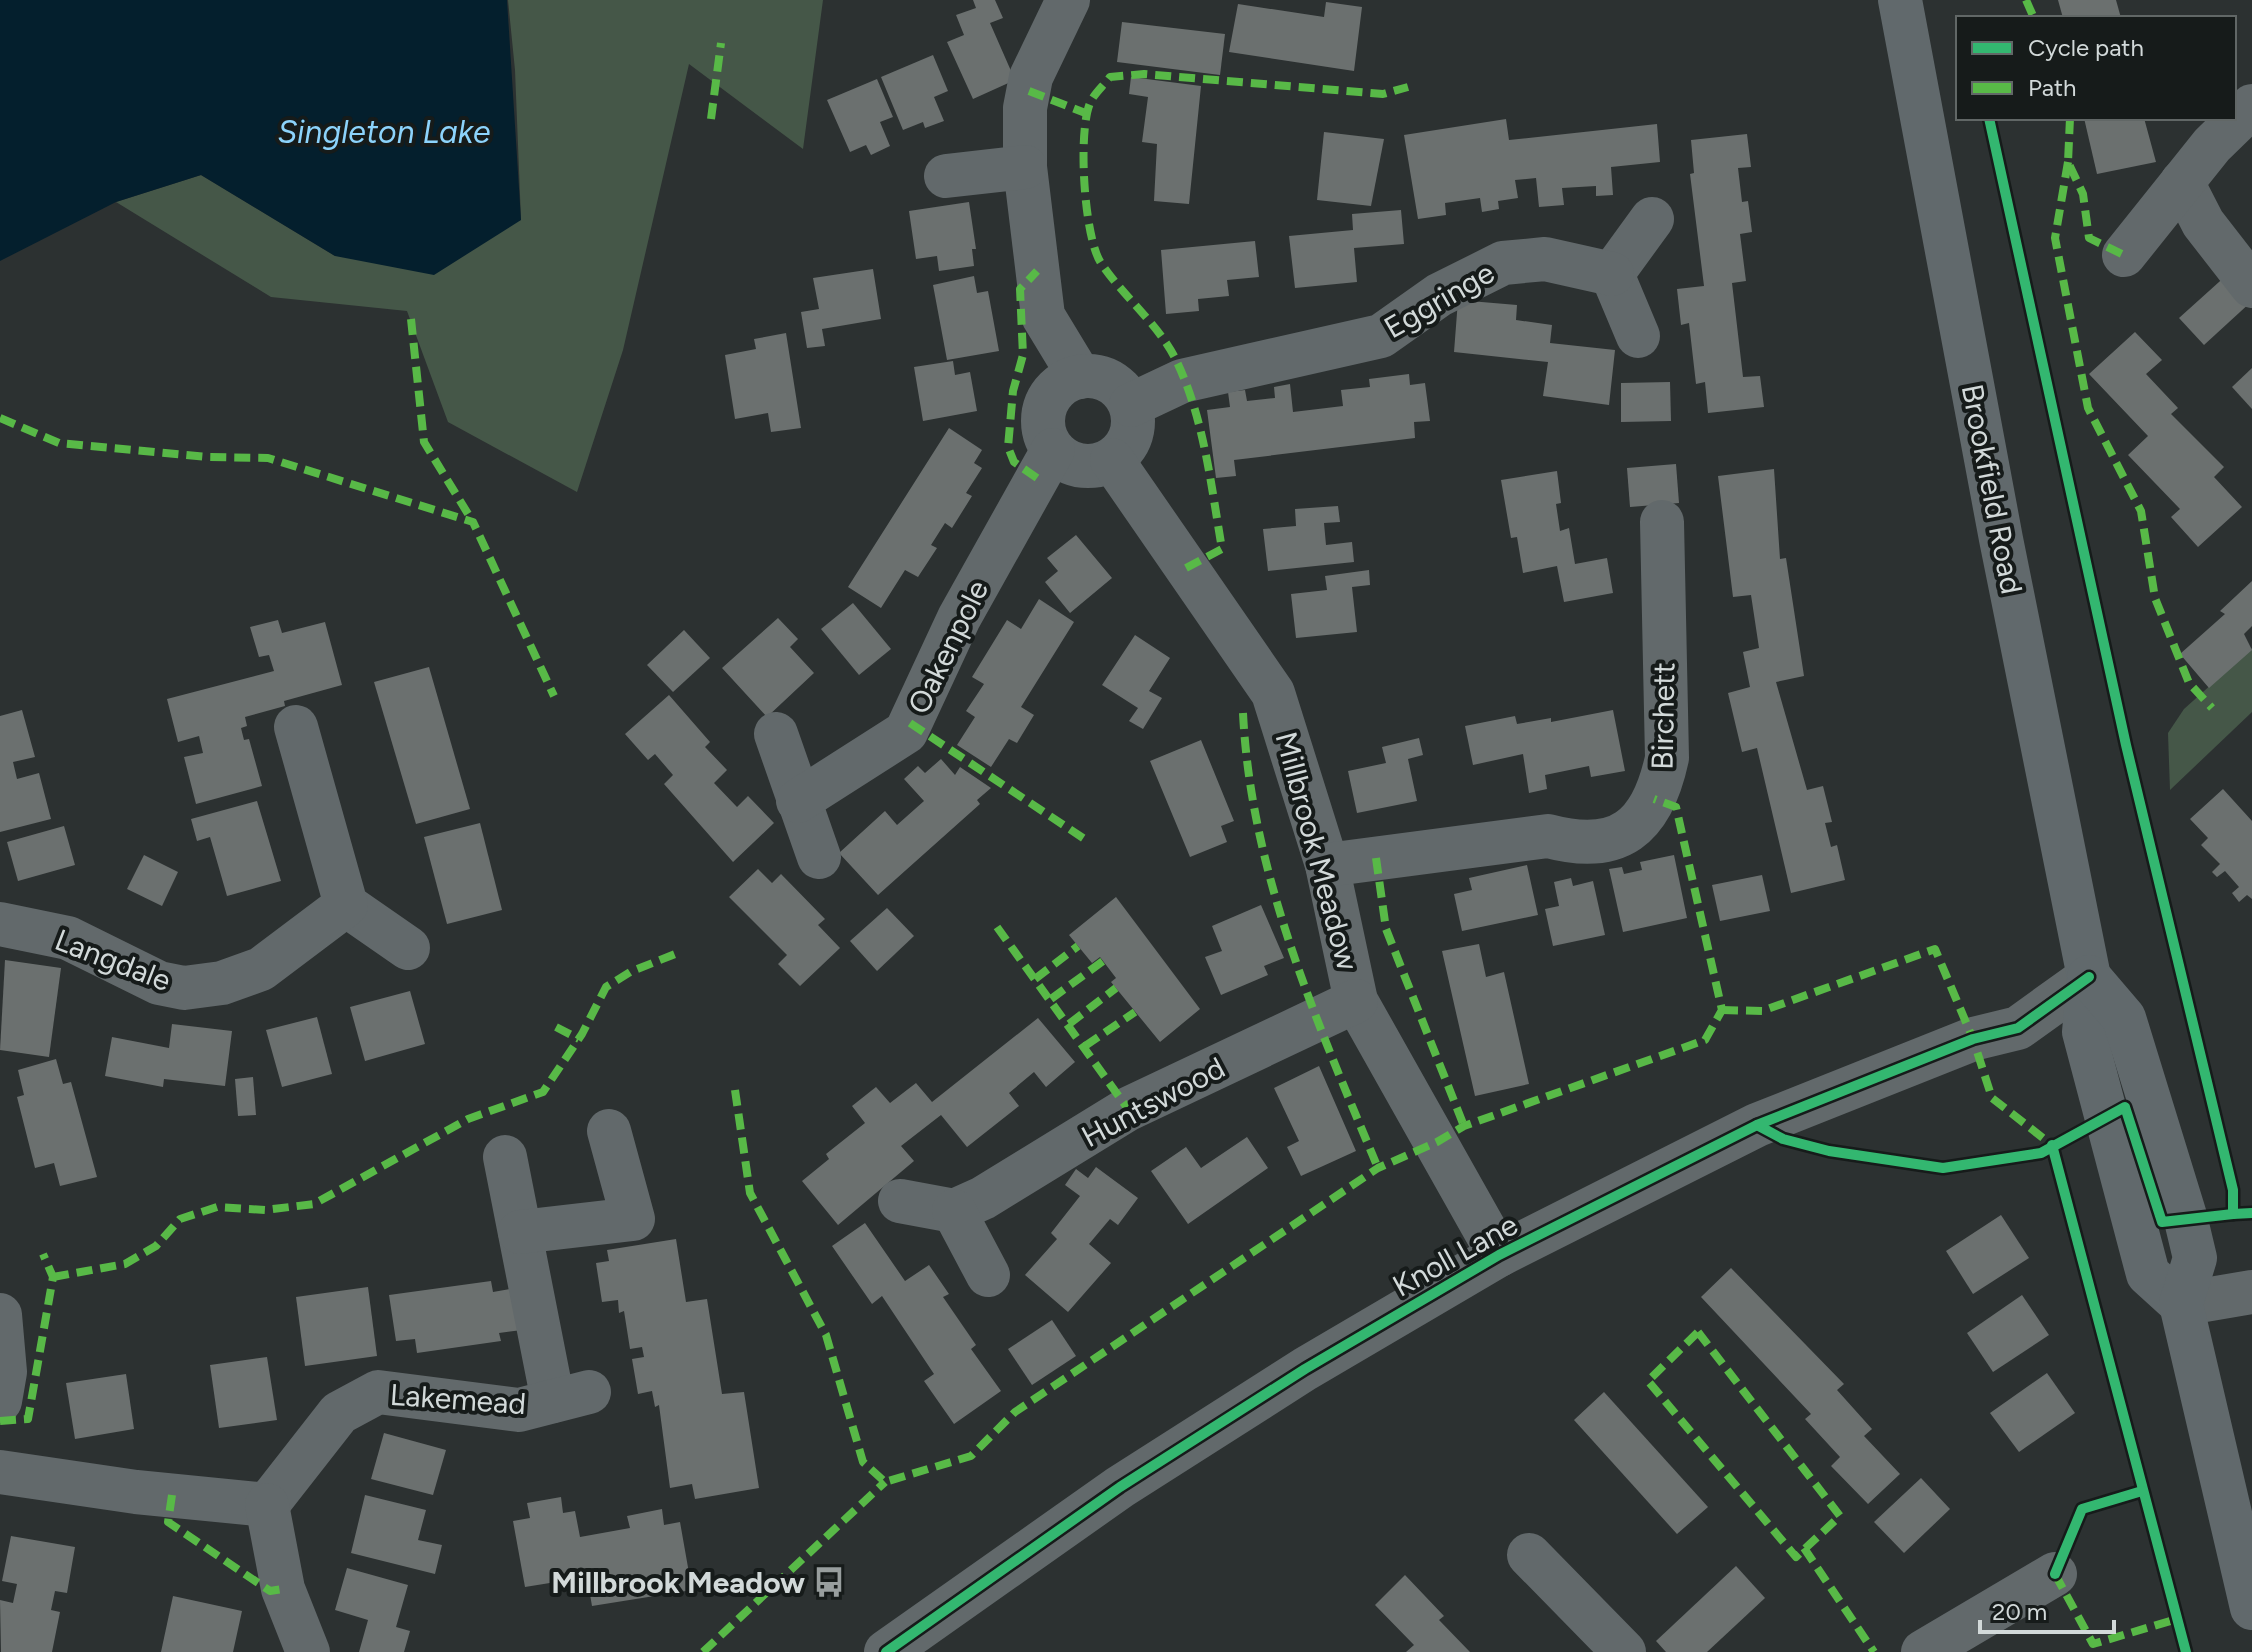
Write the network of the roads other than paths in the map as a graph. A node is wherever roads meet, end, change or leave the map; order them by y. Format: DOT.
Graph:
graph roads {
  1 [pos="1068,0"];
  2 [pos="1900,0"];
  3 [pos="2252,106"];
  4 [pos="1025,167"];
  5 [pos="946,176"];
  6 [pos="2182,182"];
  7 [pos="1652,219"];
  8 [pos="2124,255"];
  9 [pos="1612,274"];
  10 [pos="2252,286"];
  11 [pos="1638,336"];
  12 [pos="1080,377"];
  13 [pos="1131,405"];
  14 [pos="1053,450"];
  15 [pos="1112,460"];
  16 [pos="1662,522"];
  17 [pos="296,727"];
  18 [pos="776,734"];
  19 [pos="798,801"];
  20 [pos="819,857"];
  21 [pos="1327,865"];
  22 [pos="346,905"];
  23 [pos="0,924"];
  24 [pos="408,948"];
  25 [pos="2089,977"];
  26 [pos="1356,1001"];
  27 [pos="609,1131"];
  28 [pos="505,1157"];
  29 [pos="900,1201"];
  30 [pos="954,1211"];
  31 [pos="520,1232"];
  32 [pos="1499,1255"];
  33 [pos="988,1275"];
  34 [pos="2252,1292"];
  35 [pos="2181,1304"];
  36 [pos="0,1315"];
  37 [pos="0,1401"];
  38 [pos="0,1472"];
  39 [pos="267,1505"];
  40 [pos="1529,1555"];
  41 [pos="2055,1574"];
  42 [pos="2252,1608"];
  43 [pos="308,1652"];
  44 [pos="886,1652"];
  45 [pos="1624,1652"];
  46 [pos="1923,1652"];
  1 -- 4 [label="street"];
  2 -- 25 [label="main road, Brookfield Road"];
  3 -- 6 [label="street"];
  4 -- 5 [label="street"];
  4 -- 12 [label="street"];
  6 -- 8 [label="street"];
  6 -- 10 [label="street"];
  7 -- 9 [label="street"];
  9 -- 11 [label="street"];
  9 -- 13 [label="street, Eggringe"];
  12 -- 13 [label="street"];
  12 -- 14 [label="street"];
  13 -- 15 [label="street"];
  14 -- 15 [label="street"];
  14 -- 19 [label="street, Oakenpole"];
  15 -- 21 [label="street, Millbrook Meadow"];
  16 -- 21 [label="street, Birchett"];
  17 -- 22 [label="street"];
  18 -- 19 [label="street"];
  19 -- 20 [label="street"];
  21 -- 26 [label="street, Millbrook Meadow"];
  22 -- 23 [label="street, Langdale"];
  22 -- 24 [label="street"];
  25 -- 32 [label="street, Knoll Lane"];
  25 -- 35 [label="main road, Brookfield Road"];
  26 -- 30 [label="street, Huntswood"];
  26 -- 32 [label="street, Millbrook Meadow"];
  27 -- 31 [label="street"];
  28 -- 31 [label="street, Lakemead"];
  29 -- 30 [label="street"];
  30 -- 33 [label="street"];
  31 -- 39 [label="street, Lakemead"];
  32 -- 44 [label="street, Knoll Lane"];
  34 -- 35 [label="street"];
  35 -- 42 [label="main road"];
  36 -- 37 [label="street"];
  38 -- 39 [label="street"];
  39 -- 43 [label="street"];
  40 -- 45 [label="street"];
  41 -- 46 [label="street"];
}
